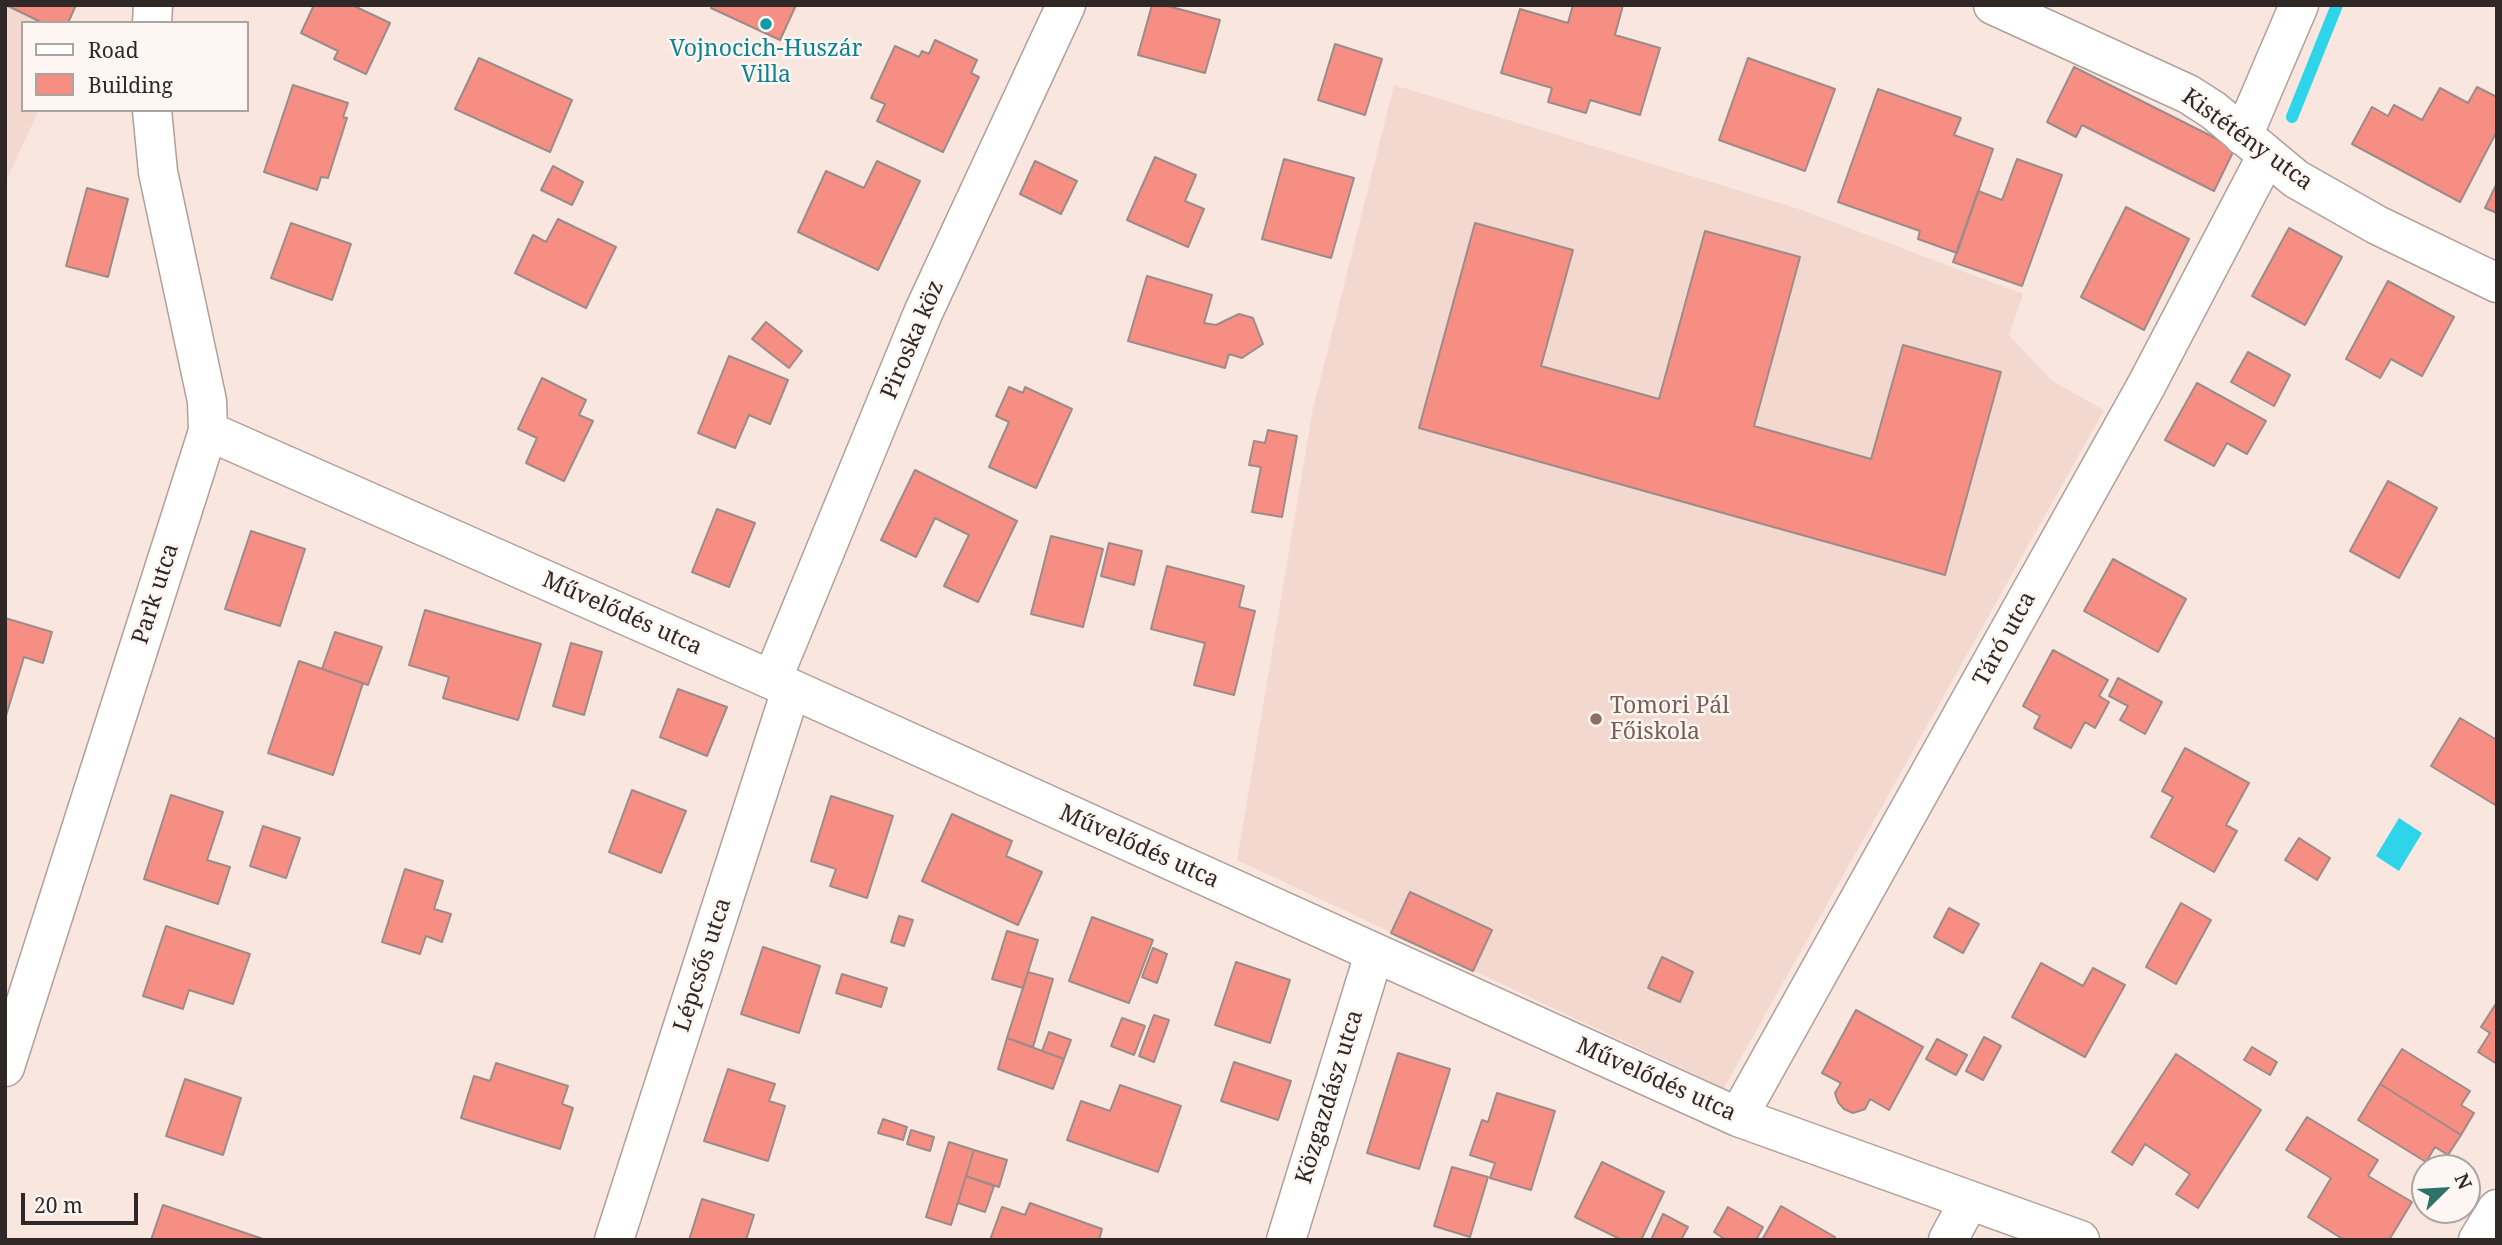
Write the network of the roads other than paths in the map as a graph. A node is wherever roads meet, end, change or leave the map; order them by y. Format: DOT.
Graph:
graph roads {
  1 [pos="1066,5"];
  2 [pos="1993,5"];
  3 [pos="2299,5"];
  4 [pos="152,112"];
  5 [pos="2255,147"];
  6 [pos="2497,283"];
  7 [pos="208,431"];
  8 [pos="782,685"];
  9 [pos="1374,954"];
  10 [pos="5,1067"];
  11 [pos="1738,1117"];
  12 [pos="1969,1201"];
  13 [pos="2497,1209"];
  14 [pos="614,1240"];
  15 [pos="1286,1240"];
  16 [pos="1948,1240"];
  17 [pos="2080,1240"];
  18 [pos="2478,1240"];
  1 -- 8 [label="street, Piroska köz"];
  2 -- 5 [label="street, Kistétény utca"];
  3 -- 5 [label="street, Táró utca"];
  4 -- 7 [label="street, Park utca"];
  5 -- 6 [label="street, Kistétény utca"];
  5 -- 11 [label="street, Táró utca"];
  7 -- 8 [label="street, Művelődés utca"];
  7 -- 10 [label="street, Park utca"];
  8 -- 9 [label="street, Művelődés utca"];
  8 -- 14 [label="street, Lépcsős utca"];
  9 -- 11 [label="street, Művelődés utca"];
  9 -- 15 [label="street, Közgazdász utca"];
  11 -- 12 [label="street, Művelődés utca"];
  12 -- 16 [label="street"];
  12 -- 17 [label="street, Művelődés utca"];
  13 -- 18 [label="street"];
}
